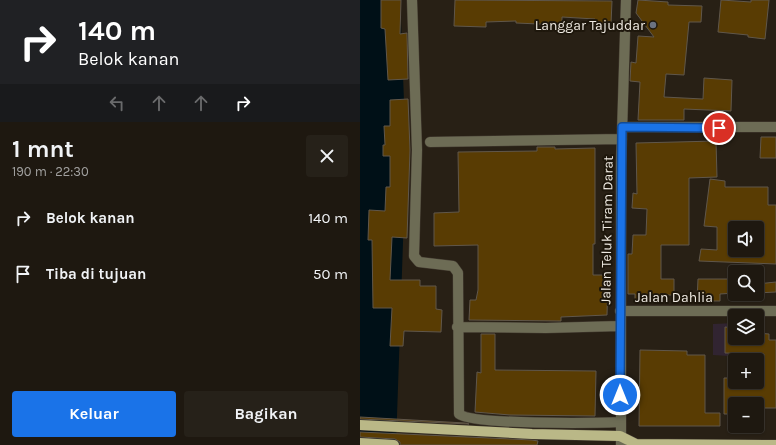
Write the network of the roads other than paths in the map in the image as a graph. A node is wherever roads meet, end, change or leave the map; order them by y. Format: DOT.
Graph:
graph roads {
  1 [pos="412,0"];
  2 [pos="626,0"];
  3 [pos="622,127"];
  4 [pos="776,127"];
  5 [pos="622,139"];
  6 [pos="430,142"];
  7 [pos="620,311"];
  8 [pos="776,311"];
  9 [pos="620,326"];
  10 [pos="457,327"];
  11 [pos="620,422"];
  12 [pos="360,425"];
  13 [pos="620,441"];
  14 [pos="360,443"];
  15 [pos="636,444"];
  16 [pos="394,445"];
  17 [pos="776,445"];
  1 -- 10 [label="street"];
  2 -- 3 [label="street, Jalan Teluk Tiram Darat"];
  3 -- 4 [label="street"];
  3 -- 5 [label="street, Jalan Teluk Tiram Darat"];
  5 -- 6 [label="street"];
  5 -- 7 [label="street, Jalan Teluk Tiram Darat"];
  7 -- 8 [label="street, Jalan Dahlia"];
  7 -- 9 [label="street, Jalan Teluk Tiram Darat"];
  9 -- 10 [label="street"];
  9 -- 11 [label="street, Jalan Teluk Tiram Darat"];
  10 -- 11 [label="street"];
  11 -- 13 [label="street, Jalan Teluk Tiram Darat"];
  12 -- 13 [label="main road"];
  13 -- 15 [label="main road"];
  14 -- 16 [label="main road"];
  15 -- 17 [label="main road"];
}
